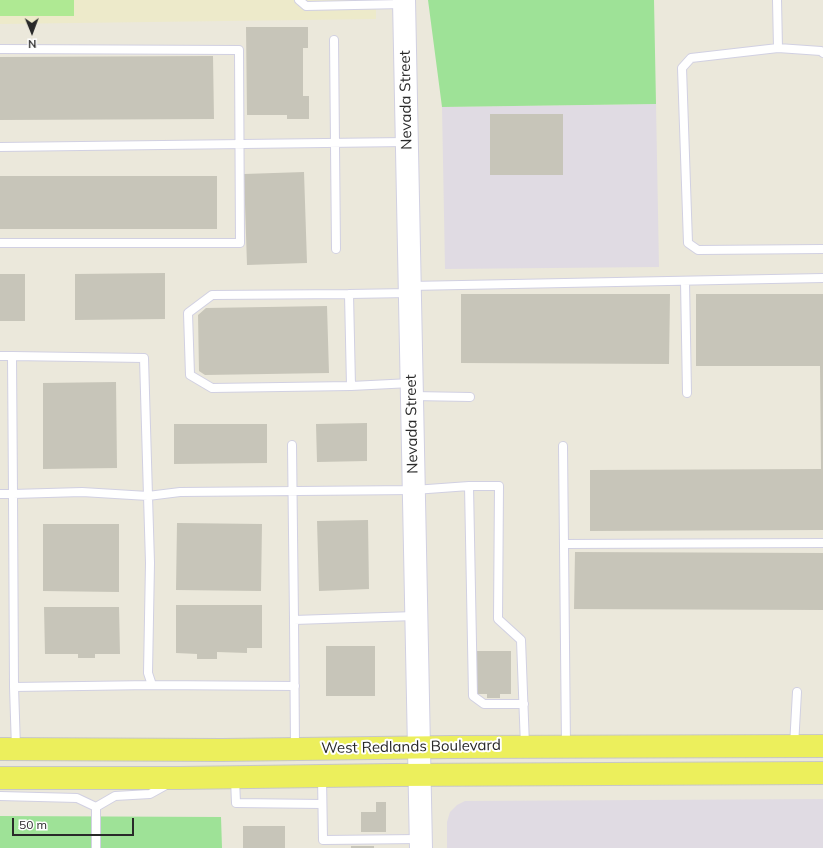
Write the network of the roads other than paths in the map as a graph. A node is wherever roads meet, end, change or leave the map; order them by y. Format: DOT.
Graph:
graph roads {
  1 [pos="299,0"];
  2 [pos="777,0"];
  3 [pos="404,2"];
  4 [pos="334,40"];
  5 [pos="778,48"];
  6 [pos="0,49"];
  7 [pos="823,53"];
  8 [pos="407,142"];
  9 [pos="335,143"];
  10 [pos="240,144"];
  11 [pos="0,147"];
  12 [pos="0,243"];
  13 [pos="336,249"];
  14 [pos="823,249"];
  15 [pos="823,278"];
  16 [pos="685,281"];
  17 [pos="410,290"];
  18 [pos="349,294"];
  19 [pos="0,356"];
  20 [pos="12,356"];
  21 [pos="351,386"];
  22 [pos="412,390"];
  23 [pos="687,393"];
  24 [pos="470,397"];
  25 [pos="292,445"];
  26 [pos="563,446"];
  27 [pos="469,486"];
  28 [pos="414,490"];
  29 [pos="293,491"];
  30 [pos="0,494"];
  31 [pos="13,494"];
  32 [pos="148,496"];
  33 [pos="823,543"];
  34 [pos="564,544"];
  35 [pos="416,616"];
  36 [pos="294,620"];
  37 [pos="152,685"];
  38 [pos="295,686"];
  39 [pos="14,687"];
  40 [pos="797,692"];
  41 [pos="524,704"];
  42 [pos="525,746"];
  43 [pos="566,746"];
  44 [pos="794,746"];
  45 [pos="823,746"];
  46 [pos="419,747"];
  47 [pos="8,749"];
  48 [pos="295,749"];
  49 [pos="823,773"];
  50 [pos="741,774"];
  51 [pos="419,775"];
  52 [pos="322,776"];
  53 [pos="235,777"];
  54 [pos="0,778"];
  55 [pos="180,778"];
  56 [pos="0,796"];
  57 [pos="322,804"];
  58 [pos="96,807"];
  59 [pos="421,844"];
  60 [pos="96,848"];
  1 -- 3 [label="lane"];
  2 -- 5 [label="lane"];
  3 -- 8 [label="street, Nevada Street"];
  4 -- 9 [label="lane"];
  5 -- 7 [label="lane"];
  5 -- 14 [label="lane"];
  6 -- 10 [label="lane"];
  8 -- 9 [label="lane"];
  8 -- 17 [label="street, Nevada Street"];
  9 -- 10 [label="lane"];
  9 -- 13 [label="lane"];
  10 -- 11 [label="lane"];
  10 -- 12 [label="lane"];
  15 -- 16 [label="lane"];
  16 -- 17 [label="lane"];
  16 -- 23 [label="lane"];
  17 -- 18 [label="lane"];
  17 -- 22 [label="street, Nevada Street"];
  18 -- 21 [label="lane"];
  18 -- 21 [label="lane"];
  19 -- 20 [label="lane"];
  20 -- 31 [label="lane"];
  20 -- 32 [label="lane"];
  21 -- 22 [label="lane"];
  22 -- 24 [label="lane"];
  22 -- 28 [label="street, Nevada Street"];
  25 -- 29 [label="lane"];
  26 -- 34 [label="lane"];
  27 -- 28 [label="lane"];
  27 -- 41 [label="lane"];
  27 -- 41 [label="lane"];
  28 -- 29 [label="lane"];
  28 -- 35 [label="street, Nevada Street"];
  29 -- 32 [label="lane"];
  29 -- 36 [label="lane"];
  30 -- 31 [label="lane"];
  31 -- 32 [label="lane"];
  31 -- 39 [label="lane"];
  32 -- 37 [label="lane"];
  33 -- 34 [label="lane"];
  34 -- 43 [label="lane"];
  35 -- 36 [label="lane"];
  35 -- 46 [label="street, Nevada Street"];
  36 -- 38 [label="lane"];
  37 -- 38 [label="lane"];
  37 -- 39 [label="lane"];
  38 -- 48 [label="lane"];
  39 -- 47 [label="lane"];
  40 -- 44 [label="lane"];
  41 -- 42 [label="lane"];
  42 -- 43 [label="main road, West Redlands Boulevard"];
  42 -- 46 [label="main road, West Redlands Boulevard"];
  43 -- 44 [label="main road, West Redlands Boulevard"];
  44 -- 45 [label="main road, West Redlands Boulevard"];
  44 -- 50 [label="main road"];
  46 -- 48 [label="main road, West Redlands Boulevard"];
  46 -- 51 [label="street, Nevada Street"];
  47 -- 48 [label="main road, West Redlands Boulevard"];
  49 -- 50 [label="main road, West Redlands Boulevard"];
  50 -- 51 [label="main road, West Redlands Boulevard"];
  51 -- 52 [label="main road, West Redlands Boulevard"];
  51 -- 59 [label="street, Nevada Street"];
  52 -- 53 [label="main road, West Redlands Boulevard"];
  52 -- 57 [label="lane"];
  53 -- 55 [label="main road, West Redlands Boulevard"];
  53 -- 57 [label="lane"];
  54 -- 55 [label="main road, West Redlands Boulevard"];
  55 -- 58 [label="lane"];
  56 -- 58 [label="lane"];
  57 -- 59 [label="lane"];
  58 -- 60 [label="lane"];
}
